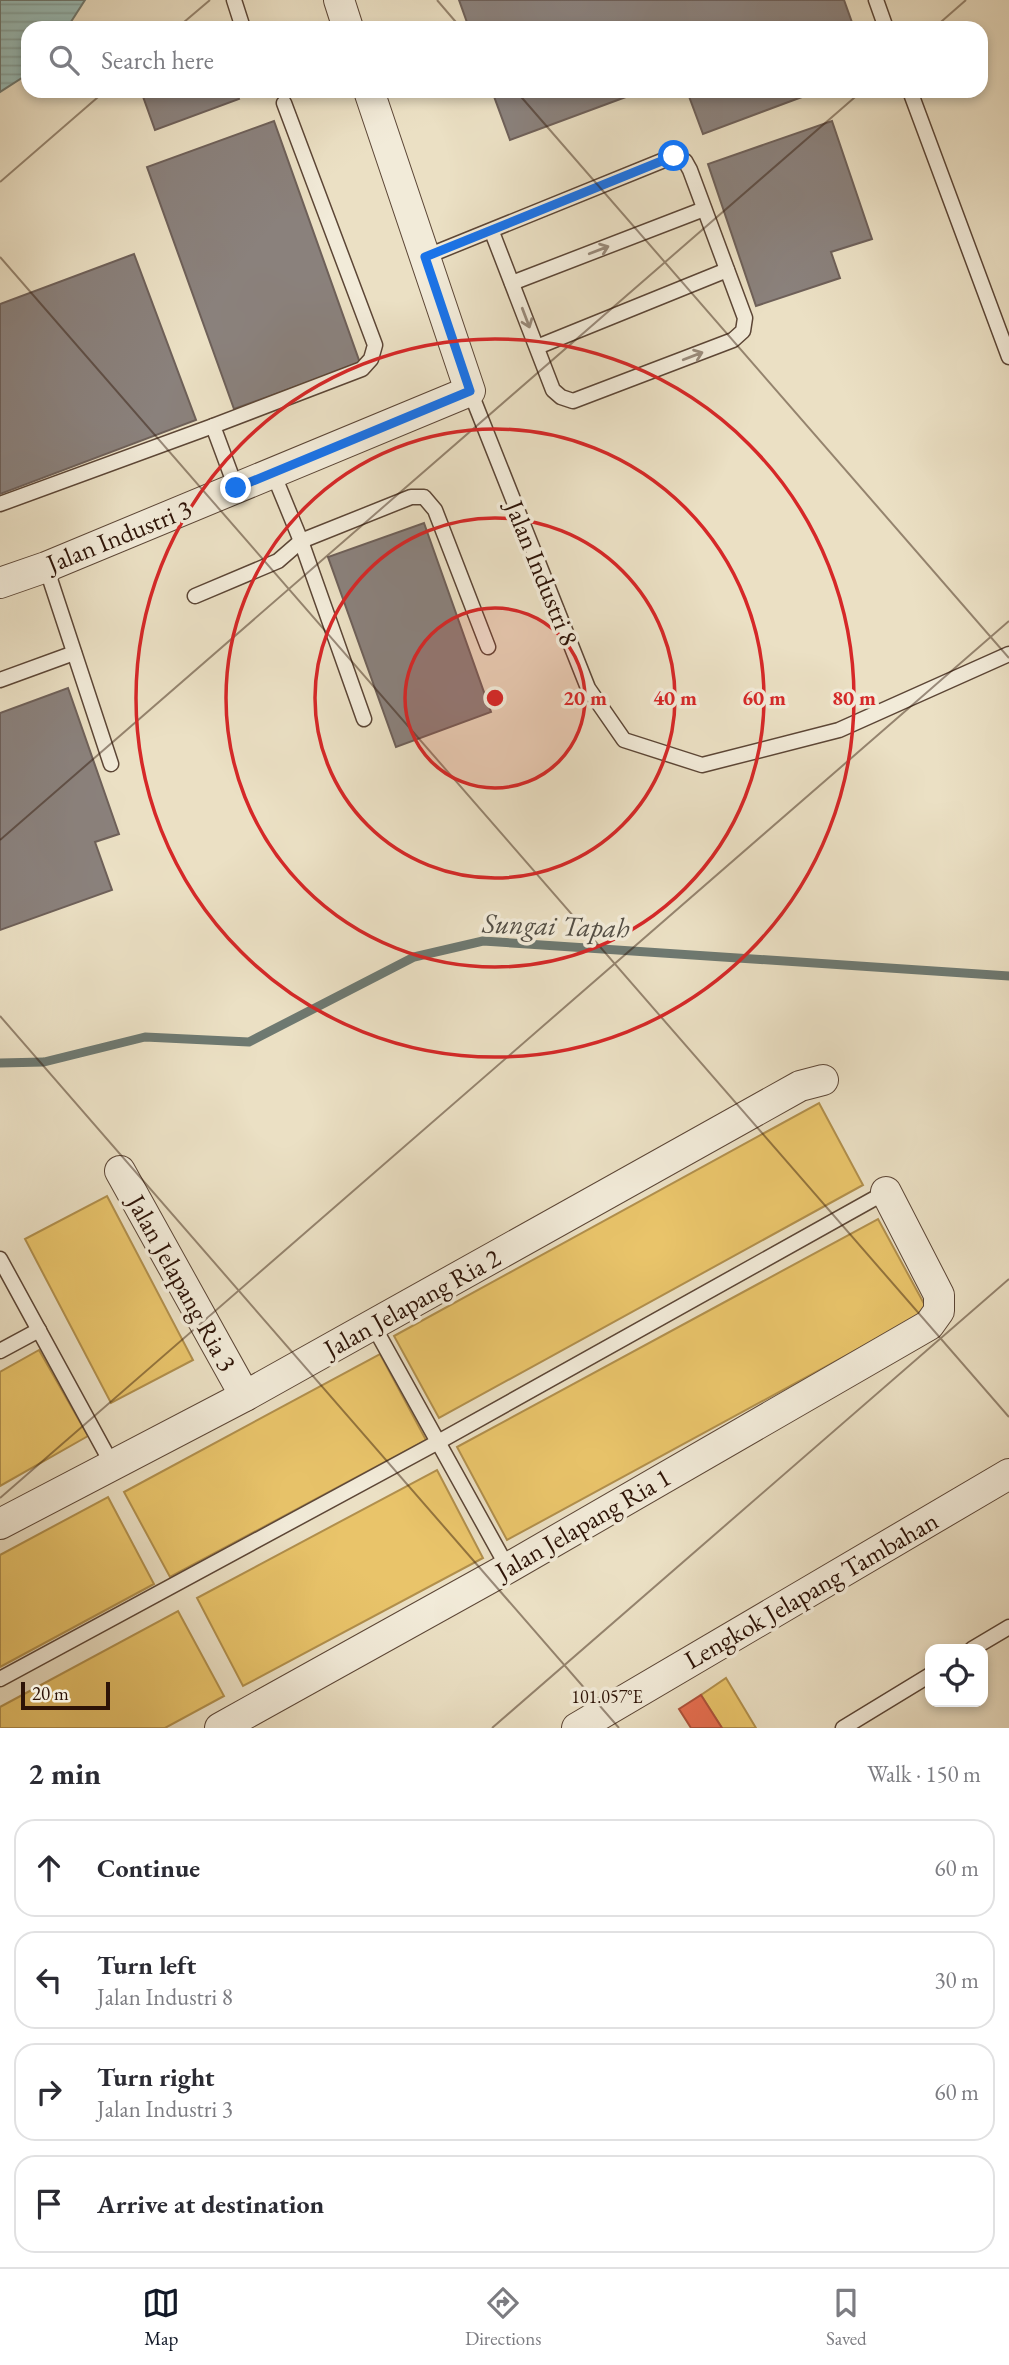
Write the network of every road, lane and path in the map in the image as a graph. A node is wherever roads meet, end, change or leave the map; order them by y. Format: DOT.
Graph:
graph roads {
  1 [pos="233,0"];
  2 [pos="339,0"];
  3 [pos="876,0"];
  4 [pos="240,21"];
  5 [pos="346,21"];
  6 [pos="884,21"];
  7 [pos="371,98"];
  8 [pos="913,98"];
  9 [pos="284,103"];
  10 [pos="704,209"];
  11 [pos="492,232"];
  12 [pos="425,257"];
  13 [pos="727,270"];
  14 [pos="512,283"];
  15 [pos="537,347"];
  16 [pos="1009,357"];
  17 [pos="470,391"];
  18 [pos="213,426"];
  19 [pos="273,473"];
  20 [pos="236,488"];
  21 [pos="0,503"];
  22 [pos="301,541"];
  23 [pos="46,567"];
  24 [pos="0,583"];
  25 [pos="195,596"];
  26 [pos="488,647"];
  27 [pos="75,653"];
  28 [pos="1009,654"];
  29 [pos="0,680"];
  30 [pos="364,719"];
  31 [pos="111,764"];
  32 [pos="823,1080"];
  33 [pos="120,1171"];
  34 [pos="886,1192"];
  35 [pos="0,1259"];
  36 [pos="373,1325"];
  37 [pos="39,1330"];
  38 [pos="0,1351"];
  39 [pos="245,1396"];
  40 [pos="440,1441"];
  41 [pos="113,1466"];
  42 [pos="1009,1474"];
  43 [pos="0,1524"];
  44 [pos="508,1568"];
  45 [pos="1009,1627"];
  46 [pos="980,1644"];
  47 [pos="925,1678"];
  48 [pos="0,1679"];
  49 [pos="219,1728"];
  50 [pos="577,1728"];
  51 [pos="843,1728"];
  1 -- 4 [label="lane"];
  2 -- 5 [label="street"];
  3 -- 6 [label="lane"];
  7 -- 12 [label="street, Jalan Industri 8"];
  8 -- 16 [label="lane"];
  9 -- 18 [label="lane"];
  10 -- 11 [label="lane"];
  10 -- 13 [label="lane"];
  14 -- 10 [label="lane, one-way"];
  11 -- 12 [label="lane"];
  11 -- 14 [label="lane"];
  12 -- 17 [label="street, Jalan Industri 8"];
  13 -- 15 [label="lane"];
  15 -- 13 [label="lane, one-way"];
  14 -- 15 [label="lane, one-way"];
  17 -- 19 [label="street, Jalan Industri 3"];
  17 -- 28 [label="lane, Jalan Industri 8"];
  18 -- 20 [label="lane"];
  18 -- 21 [label="lane"];
  19 -- 20 [label="street, Jalan Industri 3"];
  19 -- 22 [label="lane"];
  20 -- 23 [label="street, Jalan Industri 3"];
  22 -- 25 [label="lane"];
  22 -- 26 [label="lane"];
  22 -- 30 [label="lane"];
  23 -- 24 [label="street, Jalan Industri 3"];
  23 -- 27 [label="lane"];
  27 -- 29 [label="lane"];
  27 -- 31 [label="lane"];
  32 -- 36 [label="street, Jalan Jelapang Ria 2"];
  33 -- 39 [label="street, Jalan Jelapang Ria 3"];
  34 -- 40 [label="lane"];
  34 -- 44 [label="street, Jalan Jelapang Ria 1"];
  35 -- 37 [label="lane"];
  36 -- 39 [label="street, Jalan Jelapang Ria 2"];
  36 -- 40 [label="lane"];
  37 -- 38 [label="lane"];
  37 -- 41 [label="lane"];
  39 -- 41 [label="street, Jalan Jelapang Ria 2"];
  40 -- 44 [label="lane"];
  40 -- 48 [label="lane"];
  41 -- 43 [label="street, Jalan Jelapang Ria 2"];
  42 -- 50 [label="street, Lengkok Jelapang Tambahan"];
  44 -- 49 [label="street, Jalan Jelapang Ria 1"];
  45 -- 46 [label="lane"];
  47 -- 51 [label="lane"];
}
